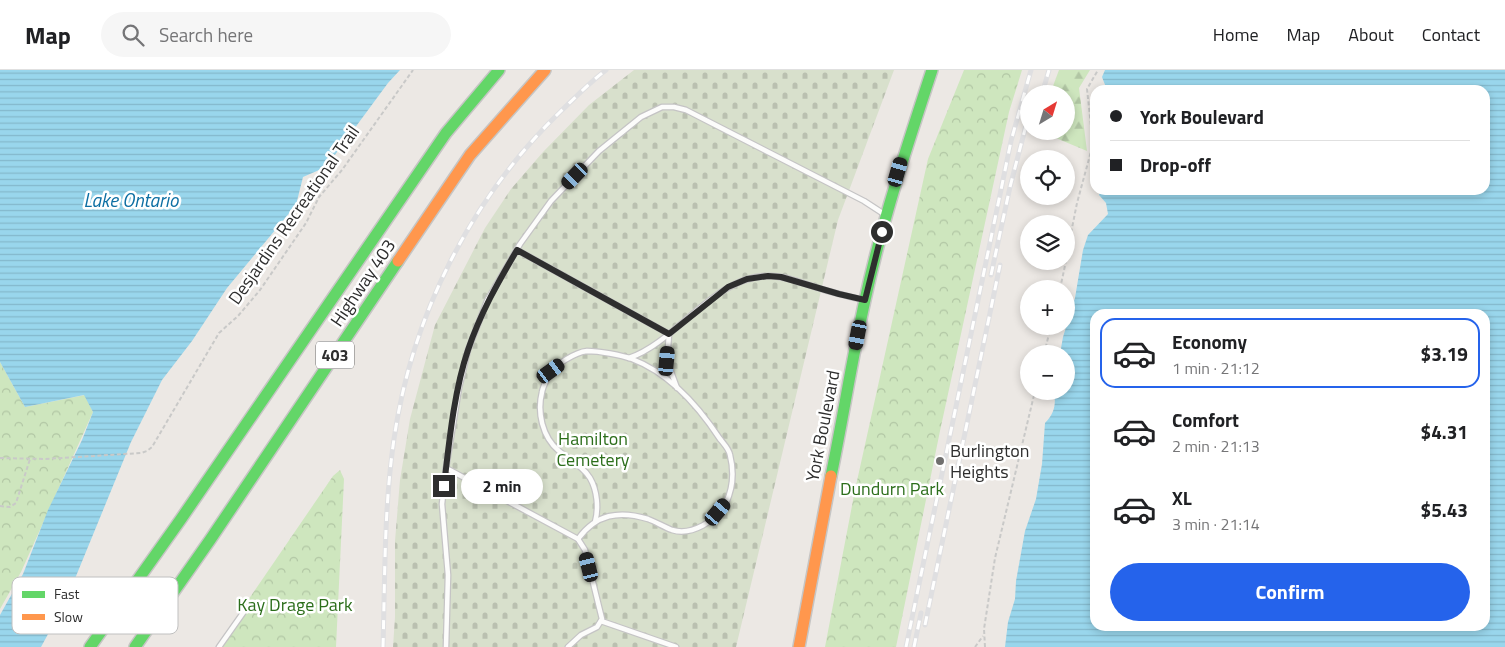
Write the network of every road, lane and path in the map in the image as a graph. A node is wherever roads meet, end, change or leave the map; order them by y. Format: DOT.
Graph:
graph roads {
  1 [pos="413,70"];
  2 [pos="499,70"];
  3 [pos="545,70"];
  4 [pos="932,70"];
  5 [pos="1098,70"];
  6 [pos="1090,113"];
  7 [pos="1090,158"];
  8 [pos="886,215"];
  9 [pos="1075,215"];
  10 [pos="517,250"];
  11 [pos="865,300"];
  12 [pos="669,334"];
  13 [pos="629,358"];
  14 [pos="679,390"];
  15 [pos="1033,400"];
  16 [pos="0,458"];
  17 [pos="30,459"];
  18 [pos="446,468"];
  19 [pos="0,506"];
  20 [pos="595,522"];
  21 [pos="578,539"];
  22 [pos="140,577"];
  23 [pos="178,586"];
  24 [pos="244,613"];
  25 [pos="601,621"];
  26 [pos="99,634"];
  27 [pos="144,634"];
  28 [pos="983,636"];
  29 [pos="90,647"];
  30 [pos="135,647"];
  31 [pos="219,647"];
  32 [pos="446,647"];
  33 [pos="568,647"];
  34 [pos="676,647"];
  35 [pos="799,647"];
  36 [pos="975,647"];
  37 [pos="985,647"];
  1 -- 17 [label="path, Desjardins Recreational Trail"];
  2 -- 22 [label="main road, Highway 403 / 403"];
  3 -- 23 [label="main road, Highway 403 / 403"];
  4 -- 8 [label="main road, York Boulevard"];
  5 -- 6 [label="path"];
  7 -- 9 [label="path"];
  8 -- 10 [label="lane"];
  8 -- 11 [label="main road, York Boulevard"];
  10 -- 12 [label="lane"];
  10 -- 18 [label="lane"];
  11 -- 12 [label="lane"];
  11 -- 35 [label="main road, York Boulevard"];
  12 -- 13 [label="lane"];
  12 -- 14 [label="lane"];
  13 -- 14 [label="lane"];
  13 -- 20 [label="lane"];
  14 -- 20 [label="lane"];
  15 -- 28 [label="path"];
  16 -- 17 [label="path, Desjardins Recreational Trail"];
  17 -- 19 [label="path"];
  18 -- 21 [label="lane"];
  18 -- 32 [label="lane"];
  20 -- 21 [label="lane"];
  21 -- 25 [label="lane"];
  24 -- 31 [label="lane"];
  25 -- 33 [label="lane"];
  25 -- 34 [label="lane"];
  26 -- 29 [label="main road, Highway 403 / 403"];
  27 -- 30 [label="main road, Highway 403 / 403"];
  28 -- 36 [label="path"];
  28 -- 37 [label="path"];
}
